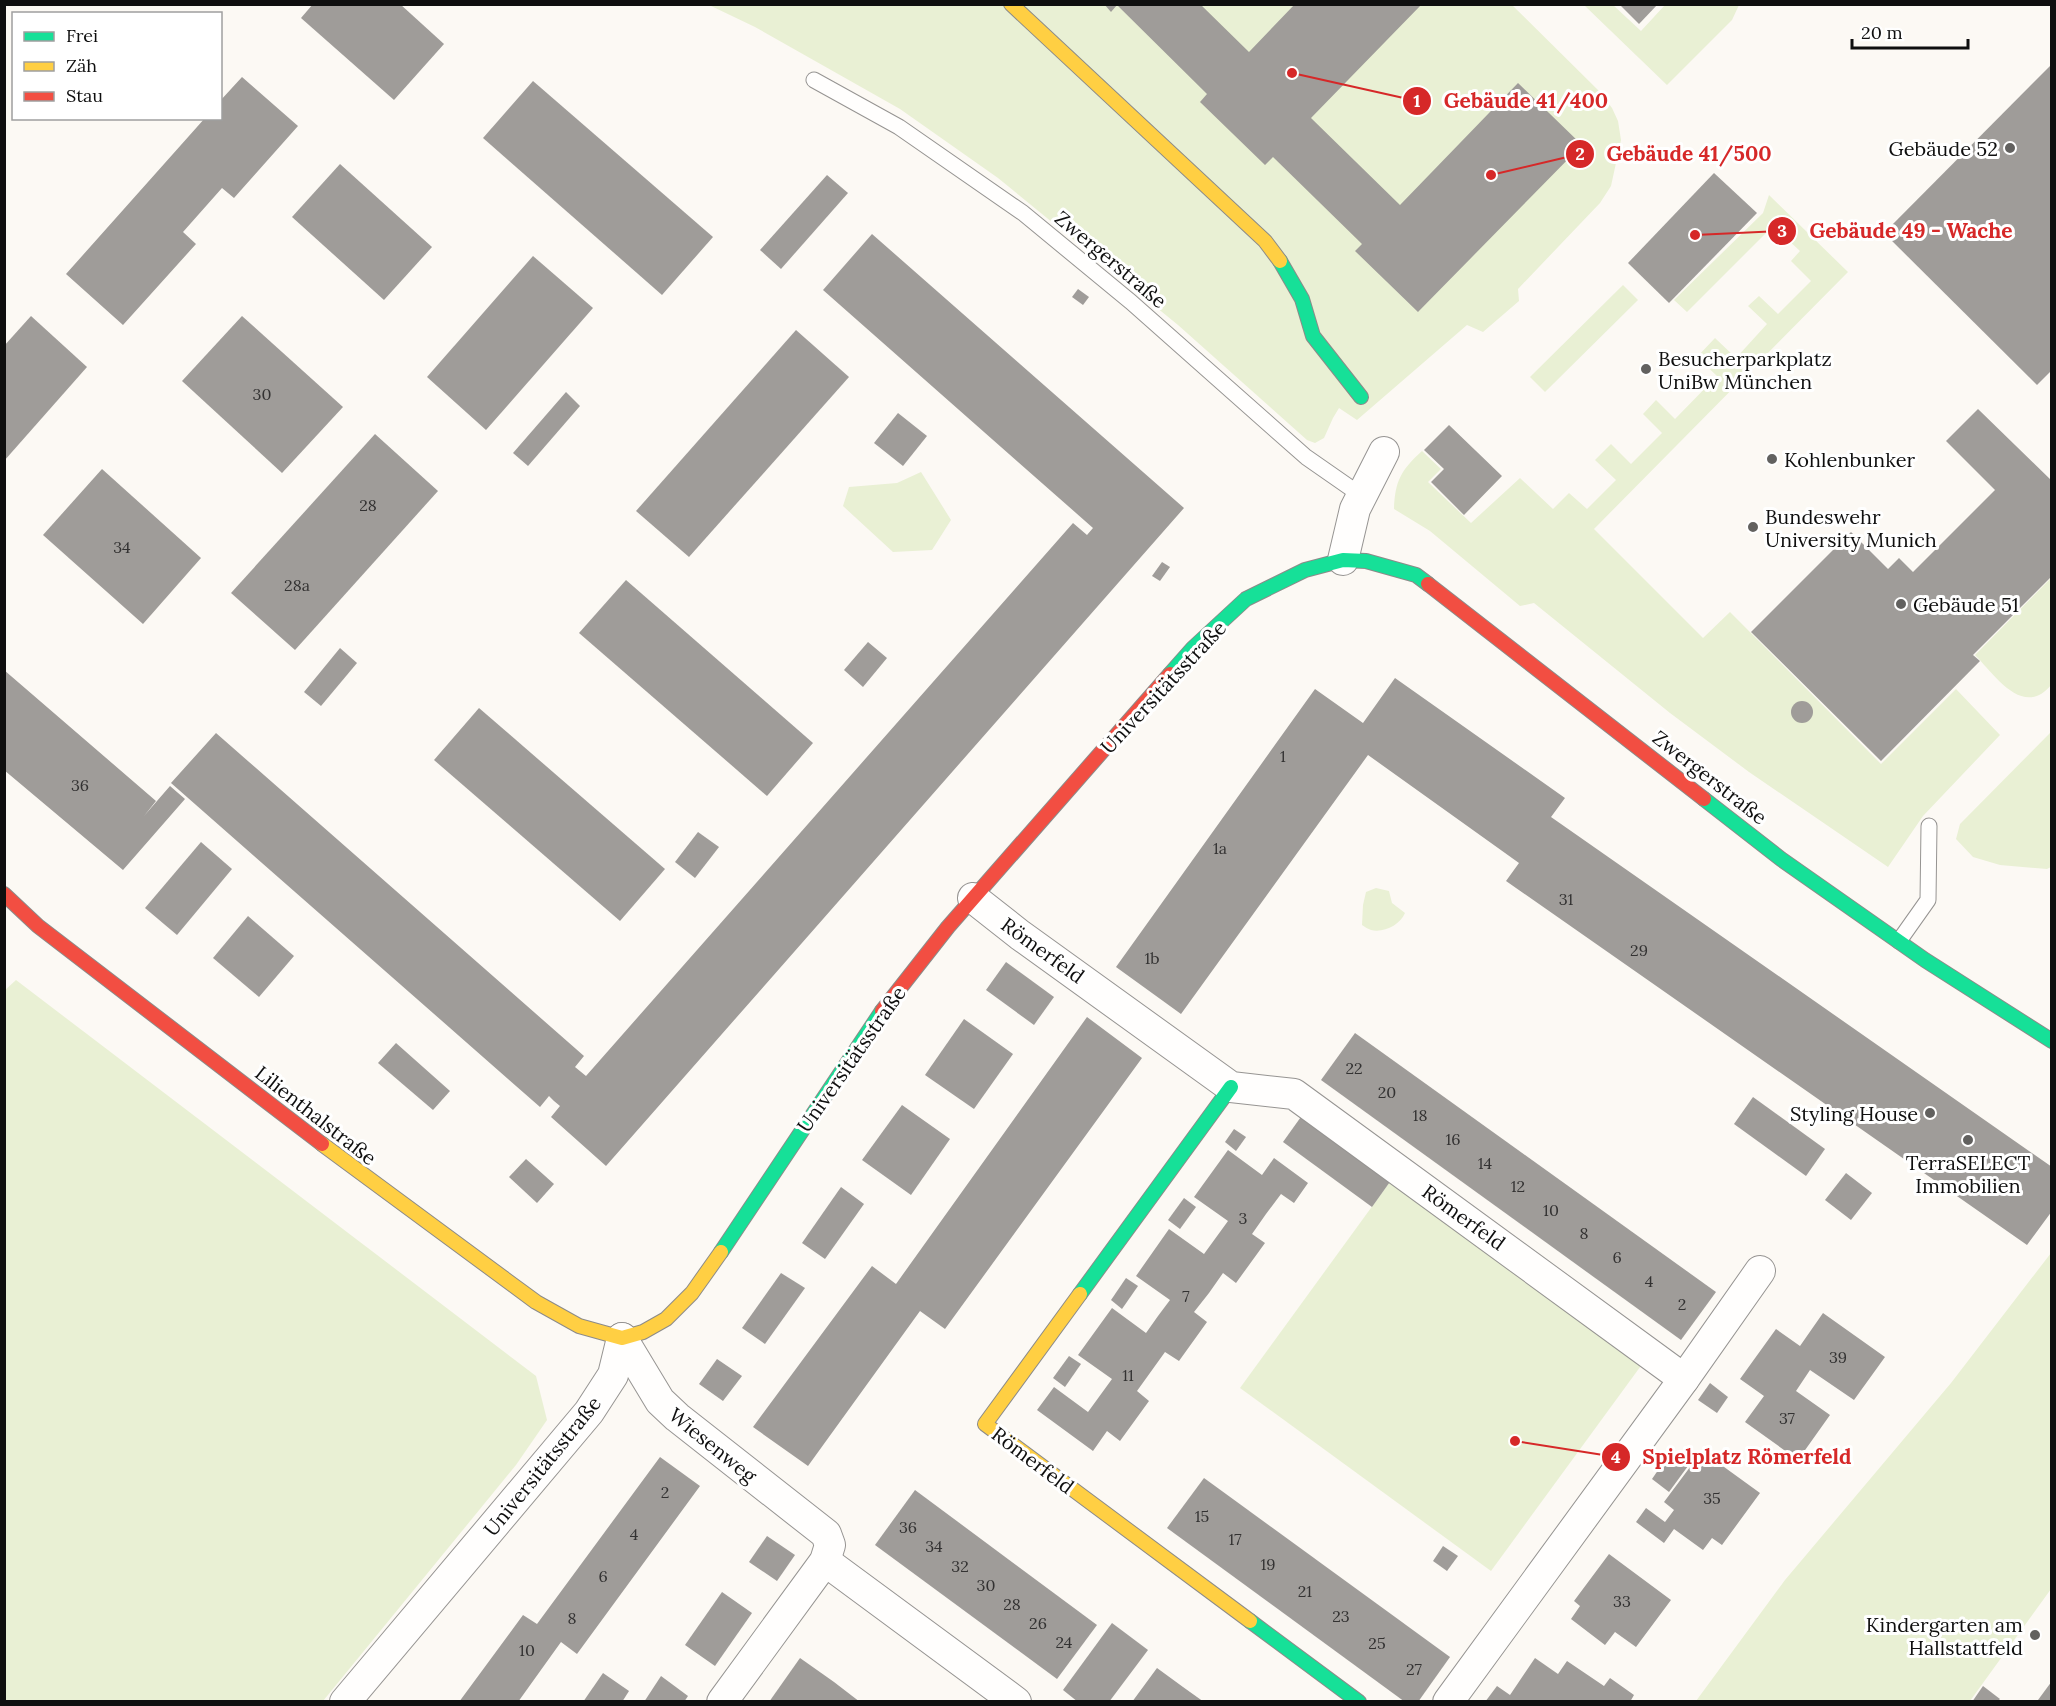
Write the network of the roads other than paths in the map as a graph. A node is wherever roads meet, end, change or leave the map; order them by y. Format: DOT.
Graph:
graph roads {
  1 [pos="1011,4"];
  2 [pos="814,80"];
  3 [pos="1361,397"];
  4 [pos="1384,452"];
  5 [pos="1362,496"];
  6 [pos="1343,560"];
  7 [pos="1929,826"];
  8 [pos="4,894"];
  9 [pos="973,898"];
  10 [pos="1899,941"];
  11 [pos="2052,1041"];
  12 [pos="1231,1087"];
  13 [pos="1760,1271"];
  14 [pos="621,1338"];
  15 [pos="1684,1379"];
  16 [pos="825,1547"];
  17 [pos="345,1701"];
  18 [pos="722,1701"];
  19 [pos="1016,1701"];
  20 [pos="1359,1701"];
  21 [pos="1449,1701"];
  1 -- 3 [label="street"];
  2 -- 5 [label="lane, Zwergerstraße"];
  4 -- 5 [label="street"];
  5 -- 6 [label="street"];
  6 -- 9 [label="street, Universitätsstraße"];
  6 -- 10 [label="street, Zwergerstraße"];
  7 -- 10 [label="lane"];
  8 -- 14 [label="street, Lilienthalstraße"];
  9 -- 12 [label="street, Römerfeld"];
  9 -- 14 [label="street, Universitätsstraße"];
  10 -- 11 [label="street, Zwergerstraße"];
  12 -- 15 [label="street, Römerfeld"];
  12 -- 20 [label="street, Römerfeld"];
  13 -- 15 [label="street"];
  14 -- 16 [label="street, Wiesenweg"];
  14 -- 17 [label="street, Universitätsstraße"];
  15 -- 21 [label="street"];
  16 -- 18 [label="street"];
  16 -- 19 [label="street, Wiesenweg"];
}
